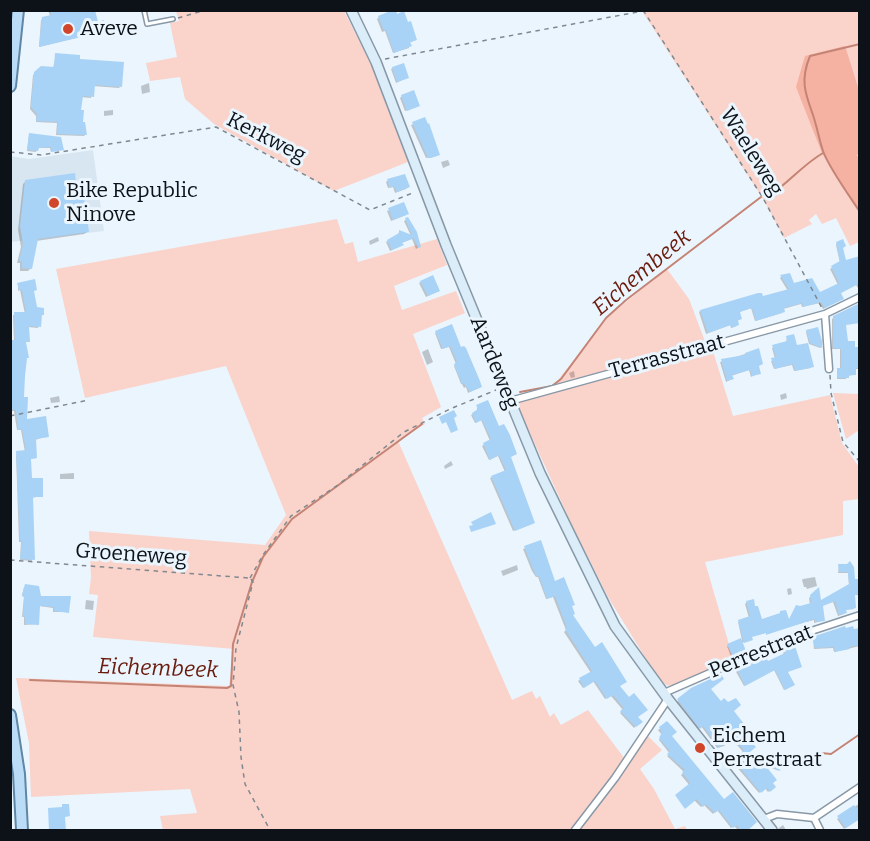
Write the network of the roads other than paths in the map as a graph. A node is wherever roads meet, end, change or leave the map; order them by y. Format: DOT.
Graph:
graph roads {
  1 [pos="18,10"];
  2 [pos="144,10"];
  3 [pos="351,10"];
  4 [pos="173,19"];
  5 [pos="10,86"];
  6 [pos="860,297"];
  7 [pos="825,314"];
  8 [pos="829,369"];
  9 [pos="510,401"];
  10 [pos="860,615"];
  11 [pos="666,696"];
  12 [pos="10,715"];
  13 [pos="15,777"];
  14 [pos="860,787"];
  15 [pos="814,818"];
  16 [pos="764,819"];
  17 [pos="22,831"];
  18 [pos="575,831"];
  19 [pos="772,831"];
  20 [pos="820,831"];
  1 -- 5 [label="main road"];
  2 -- 4 [label="lane"];
  3 -- 9 [label="street, Aardeweg"];
  6 -- 7 [label="street, Terrasstraat"];
  7 -- 8 [label="street"];
  7 -- 9 [label="street, Terrasstraat"];
  9 -- 11 [label="street, Aardeweg"];
  10 -- 11 [label="street, Perrestraat"];
  11 -- 16 [label="street, Aardeweg"];
  11 -- 18 [label="street"];
  12 -- 13 [label="main road"];
  13 -- 17 [label="main road"];
  14 -- 15 [label="street"];
  15 -- 16 [label="street"];
  15 -- 20 [label="street"];
  16 -- 19 [label="street, Aardeweg"];
}
